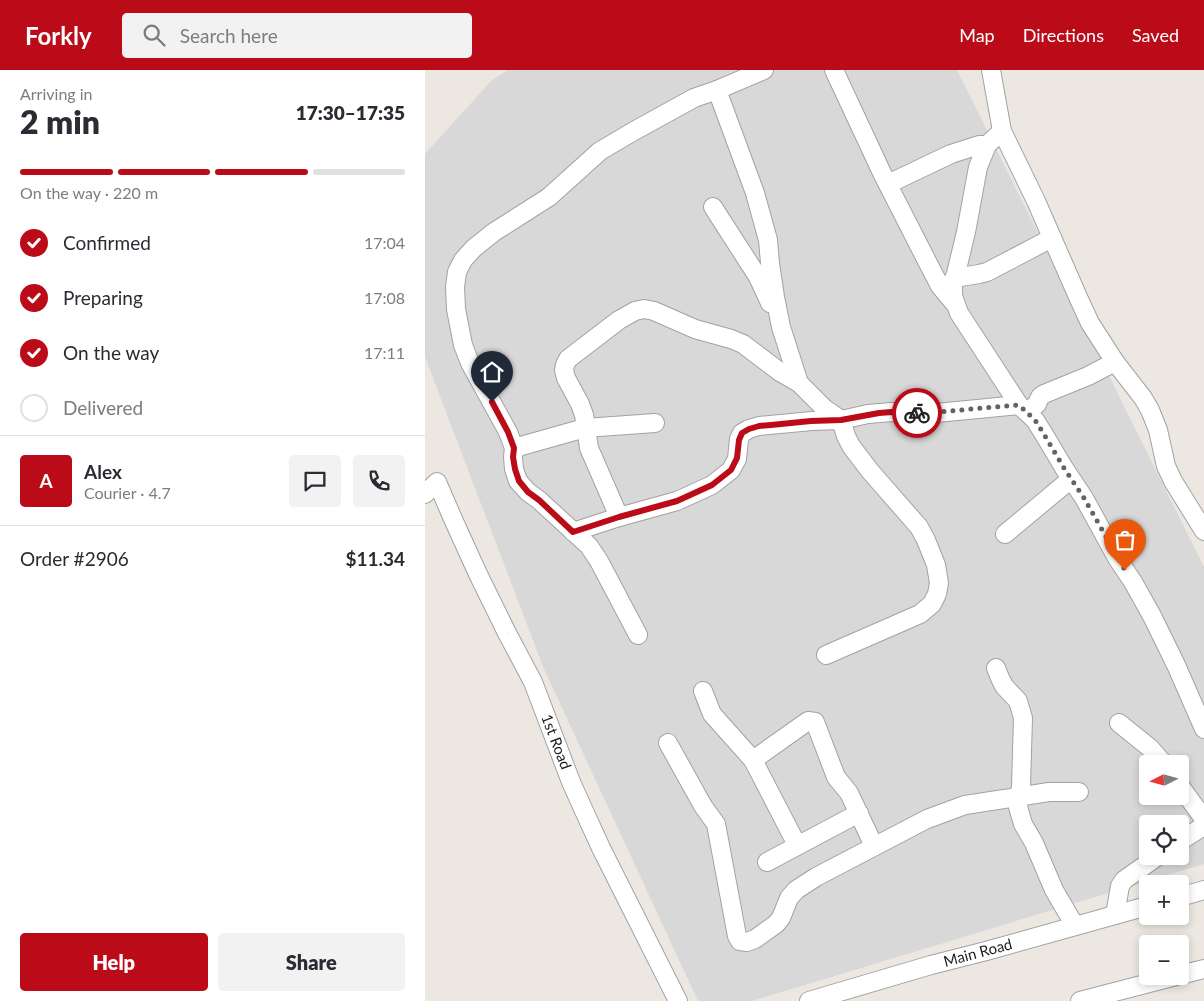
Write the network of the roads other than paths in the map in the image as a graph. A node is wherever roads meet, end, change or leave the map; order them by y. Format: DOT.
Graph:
graph roads {
  1 [pos="764,70"];
  2 [pos="834,70"];
  3 [pos="991,70"];
  4 [pos="717,90"];
  5 [pos="1003,131"];
  6 [pos="987,145"];
  7 [pos="888,184"];
  8 [pos="713,207"];
  9 [pos="1052,238"];
  10 [pos="955,278"];
  11 [pos="955,304"];
  12 [pos="781,327"];
  13 [pos="1115,362"];
  14 [pos="799,383"];
  15 [pos="1023,409"];
  16 [pos="841,420"];
  17 [pos="655,423"];
  18 [pos="585,428"];
  19 [pos="514,448"];
  20 [pos="1071,479"];
  21 [pos="431,488"];
  22 [pos="619,517"];
  23 [pos="1204,530"];
  24 [pos="573,532"];
  25 [pos="1005,534"];
  26 [pos="638,635"];
  27 [pos="826,655"];
  28 [pos="996,668"];
  29 [pos="703,691"];
  30 [pos="1119,723"];
  31 [pos="1204,729"];
  32 [pos="668,743"];
  33 [pos="1157,755"];
  34 [pos="753,760"];
  35 [pos="1079,792"];
  36 [pos="1019,797"];
  37 [pos="1189,799"];
  38 [pos="859,813"];
  39 [pos="1204,820"];
  40 [pos="1204,826"];
  41 [pos="1189,836"];
  42 [pos="797,846"];
  43 [pos="874,846"];
  44 [pos="767,862"];
  45 [pos="1145,865"];
  46 [pos="1204,890"];
  47 [pos="1189,894"];
  48 [pos="1139,908"];
  49 [pos="1115,915"];
  50 [pos="1075,926"];
  51 [pos="1204,969"];
  52 [pos="1189,973"];
  53 [pos="1150,985"];
  54 [pos="1115,997"];
  55 [pos="678,1001"];
  56 [pos="809,1001"];
  57 [pos="1080,1001"];
  1 -- 4 [label="street"];
  2 -- 7 [label="street"];
  3 -- 5 [label="street"];
  4 -- 12 [label="street"];
  4 -- 19 [label="street"];
  5 -- 6 [label="street"];
  5 -- 9 [label="street"];
  6 -- 7 [label="street"];
  6 -- 10 [label="street"];
  7 -- 11 [label="street"];
  8 -- 12 [label="street"];
  9 -- 10 [label="street"];
  9 -- 13 [label="street"];
  10 -- 11 [label="street"];
  11 -- 15 [label="street"];
  12 -- 14 [label="street"];
  13 -- 15 [label="street"];
  13 -- 23 [label="street"];
  14 -- 16 [label="street"];
  14 -- 18 [label="street"];
  15 -- 16 [label="street"];
  15 -- 20 [label="street"];
  16 -- 22 [label="street"];
  16 -- 27 [label="street"];
  17 -- 18 [label="street"];
  18 -- 19 [label="street"];
  18 -- 22 [label="street"];
  19 -- 24 [label="street"];
  20 -- 25 [label="street"];
  20 -- 31 [label="street"];
  21 -- 55 [label="street, 1st Road"];
  22 -- 24 [label="street"];
  24 -- 26 [label="street"];
  28 -- 36 [label="street"];
  29 -- 34 [label="street"];
  30 -- 33 [label="street"];
  32 -- 43 [label="street"];
  34 -- 38 [label="street"];
  34 -- 42 [label="street"];
  35 -- 36 [label="street"];
  36 -- 43 [label="street"];
  36 -- 50 [label="street"];
  37 -- 39 [label="street"];
  38 -- 42 [label="street"];
  38 -- 43 [label="street"];
  40 -- 41 [label="street"];
  42 -- 44 [label="street"];
  45 -- 49 [label="street"];
  46 -- 47 [label="street"];
  48 -- 49 [label="street, Main Road"];
  49 -- 50 [label="street, Main Road"];
  50 -- 56 [label="street, Main Road"];
  51 -- 52 [label="street"];
  53 -- 54 [label="street"];
  54 -- 57 [label="street"];
}
